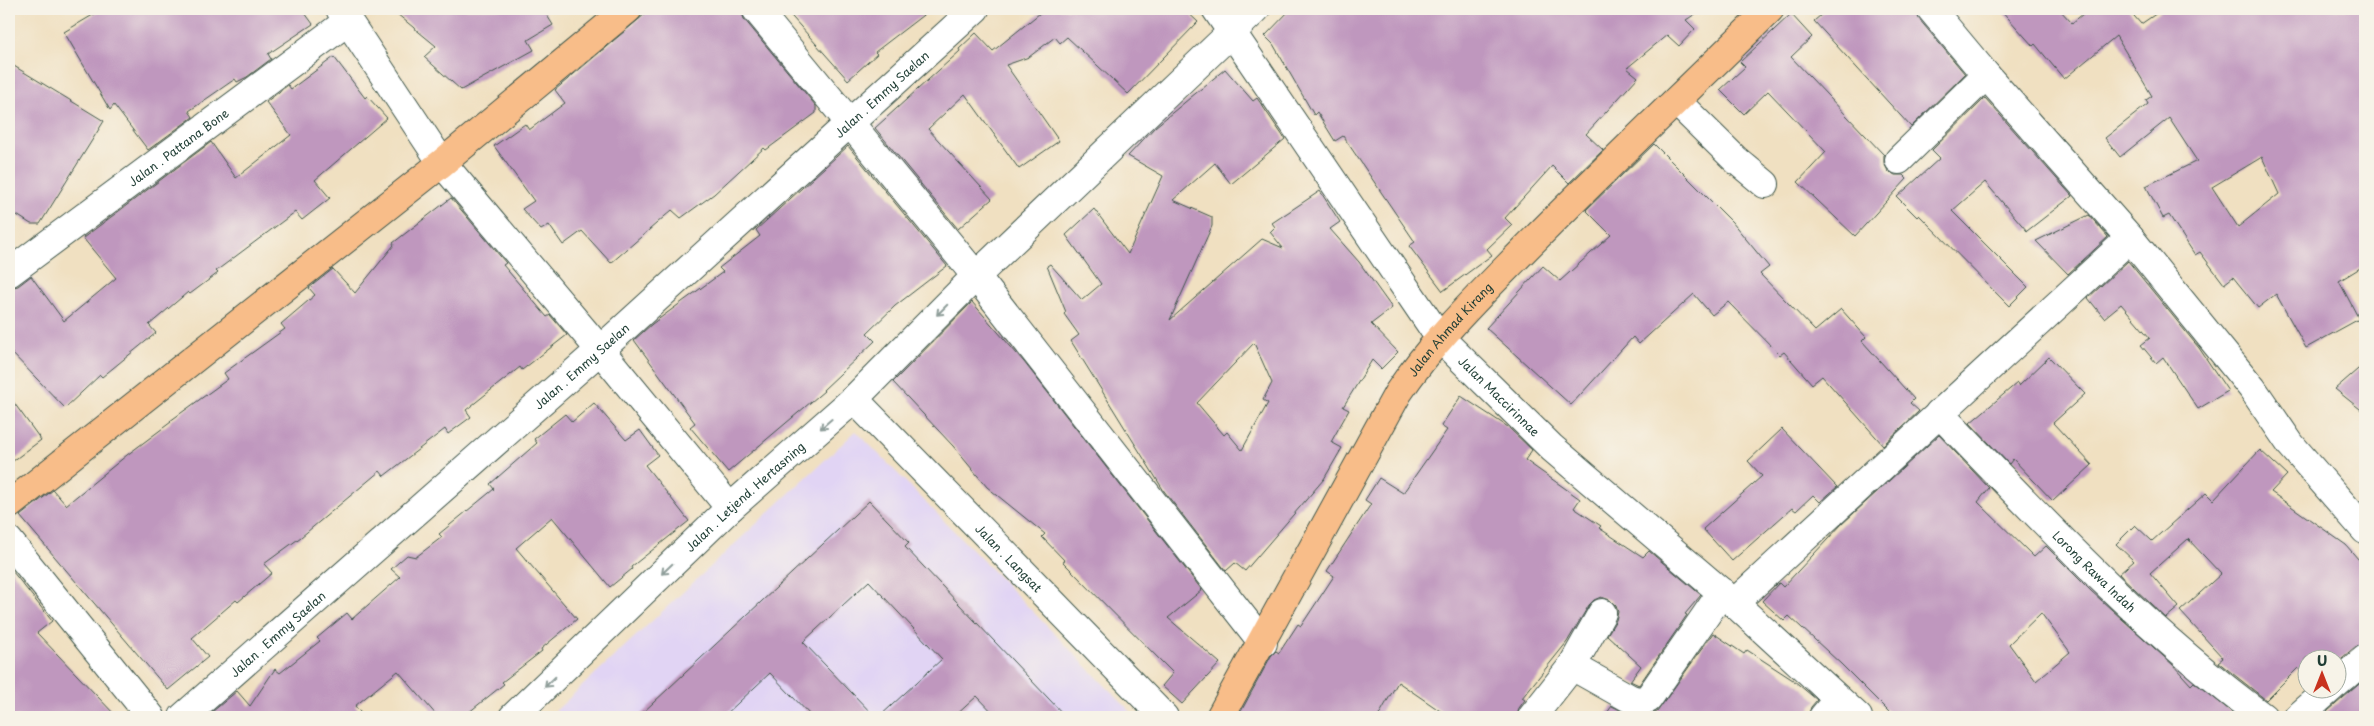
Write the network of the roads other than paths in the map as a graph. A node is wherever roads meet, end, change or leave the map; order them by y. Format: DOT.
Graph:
graph roads {
  1 [pos="628,9"];
  2 [pos="756,9"];
  3 [pos="974,9"];
  4 [pos="1216,9"];
  5 [pos="1256,9"];
  6 [pos="1770,9"];
  7 [pos="1931,9"];
  8 [pos="344,15"];
  9 [pos="1231,33"];
  10 [pos="1986,75"];
  11 [pos="1676,101"];
  12 [pos="850,123"];
  13 [pos="1899,160"];
  14 [pos="442,163"];
  15 [pos="1765,184"];
  16 [pos="2130,238"];
  17 [pos="16,259"];
  18 [pos="976,276"];
  19 [pos="1439,337"];
  20 [pos="600,350"];
  21 [pos="854,399"];
  22 [pos="1939,413"];
  23 [pos="9,505"];
  24 [pos="730,508"];
  25 [pos="2365,530"];
  26 [pos="9,541"];
  27 [pos="1728,598"];
  28 [pos="1602,613"];
  29 [pos="1262,643"];
  30 [pos="2365,659"];
  31 [pos="1572,666"];
  32 [pos="2346,675"];
  33 [pos="2320,698"];
  34 [pos="1830,708"];
  35 [pos="151,717"];
  36 [pos="183,717"];
  37 [pos="513,717"];
  38 [pos="1164,717"];
  39 [pos="1220,717"];
  40 [pos="1532,717"];
  41 [pos="1858,717"];
  42 [pos="2263,717"];
  43 [pos="2298,717"];
  1 -- 14 [label="main road"];
  2 -- 12 [label="street"];
  3 -- 12 [label="street, Jalan . Emmy Saelan"];
  4 -- 9 [label="street, Jalan Maccirinnae"];
  5 -- 9 [label="street, Jalan . Letjend. Hertasning"];
  6 -- 11 [label="main road, Jalan Ahmad Kirang"];
  7 -- 10 [label="street"];
  8 -- 14 [label="street"];
  8 -- 17 [label="street, Jalan . Pattana Bone"];
  9 -- 18 [label="street, Jalan . Letjend. Hertasning"];
  9 -- 19 [label="street, Jalan Maccirinnae"];
  10 -- 13 [label="street"];
  10 -- 16 [label="street"];
  11 -- 15 [label="street"];
  11 -- 19 [label="main road, Jalan Ahmad Kirang"];
  12 -- 18 [label="street"];
  12 -- 20 [label="street, Jalan . Emmy Saelan"];
  14 -- 20 [label="street"];
  14 -- 23 [label="main road"];
  16 -- 22 [label="street"];
  16 -- 25 [label="street"];
  18 -- 21 [label="street, Jalan . Letjend. Hertasning, one-way"];
  18 -- 29 [label="street"];
  19 -- 27 [label="street, Jalan Maccirinnae"];
  19 -- 29 [label="main road, Jalan Ahmad Kirang"];
  20 -- 24 [label="street"];
  20 -- 36 [label="street, Jalan . Emmy Saelan"];
  21 -- 24 [label="street, Jalan . Letjend. Hertasning, one-way"];
  21 -- 38 [label="street, Jalan . Langsat"];
  22 -- 27 [label="street"];
  22 -- 42 [label="street, Lorong Rawa Indah"];
  24 -- 37 [label="street, Jalan . Letjend. Hertasning, one-way"];
  26 -- 35 [label="street"];
  27 -- 31 [label="street"];
  27 -- 34 [label="street, Jalan Maccirinnae"];
  28 -- 31 [label="street"];
  29 -- 39 [label="main road, Jalan Ahmad Kirang"];
  30 -- 32 [label="street"];
  31 -- 40 [label="street"];
  33 -- 43 [label="street"];
  34 -- 41 [label="street, Jalan Maccirinnae"];
}
